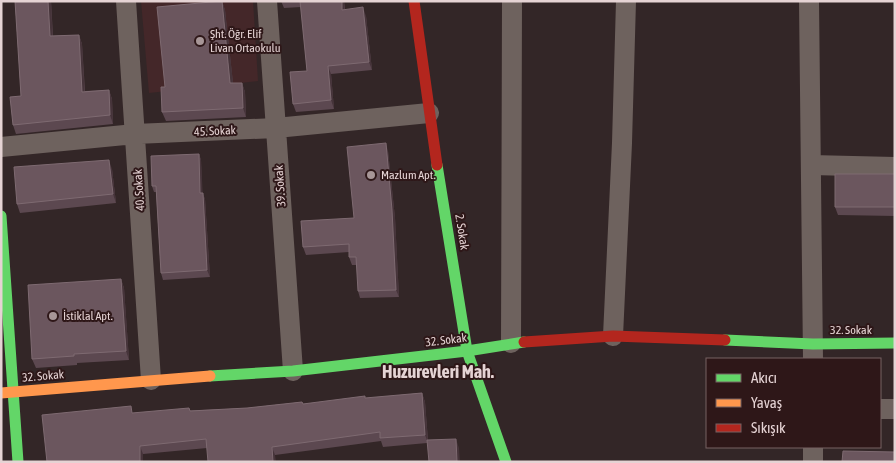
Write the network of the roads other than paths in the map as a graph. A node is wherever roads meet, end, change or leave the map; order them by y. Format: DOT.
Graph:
graph roads {
  1 [pos="126,1"];
  2 [pos="268,1"];
  3 [pos="414,1"];
  4 [pos="512,1"];
  5 [pos="626,1"];
  6 [pos="809,1"];
  7 [pos="429,113"];
  8 [pos="276,128"];
  9 [pos="135,134"];
  10 [pos="1,147"];
  11 [pos="811,165"];
  12 [pos="895,166"];
  13 [pos="1,216"];
  14 [pos="613,336"];
  15 [pos="511,343"];
  16 [pos="895,343"];
  17 [pos="467,351"];
  18 [pos="813,351"];
  19 [pos="293,370"];
  20 [pos="151,380"];
  21 [pos="14,392"];
  22 [pos="1,393"];
  23 [pos="881,409"];
  24 [pos="895,409"];
  25 [pos="813,448"];
  26 [pos="18,462"];
  27 [pos="506,462"];
  28 [pos="813,462"];
  1 -- 9 [label="street, 40. Sokak"];
  2 -- 8 [label="street, 39. Sokak"];
  3 -- 7 [label="street, 2. Sokak"];
  4 -- 15 [label="street"];
  5 -- 14 [label="street"];
  6 -- 11 [label="street"];
  7 -- 8 [label="street, 45. Sokak"];
  7 -- 17 [label="street, 2. Sokak"];
  8 -- 9 [label="street, 45. Sokak"];
  8 -- 19 [label="street, 39. Sokak"];
  9 -- 10 [label="street, 45. Sokak"];
  9 -- 20 [label="street, 40. Sokak"];
  11 -- 12 [label="street"];
  11 -- 18 [label="street"];
  13 -- 21 [label="street"];
  14 -- 15 [label="street, 32. Sokak"];
  14 -- 18 [label="street, 32. Sokak"];
  15 -- 17 [label="street, 32. Sokak"];
  16 -- 18 [label="street, 32. Sokak"];
  17 -- 19 [label="street, 32. Sokak"];
  17 -- 27 [label="street, 2. Sokak"];
  19 -- 20 [label="street, 32. Sokak"];
  20 -- 21 [label="street, 32. Sokak"];
  21 -- 22 [label="street, 32. Sokak"];
  21 -- 26 [label="street"];
  23 -- 24 [label="street"];
  25 -- 28 [label="street"];
}
